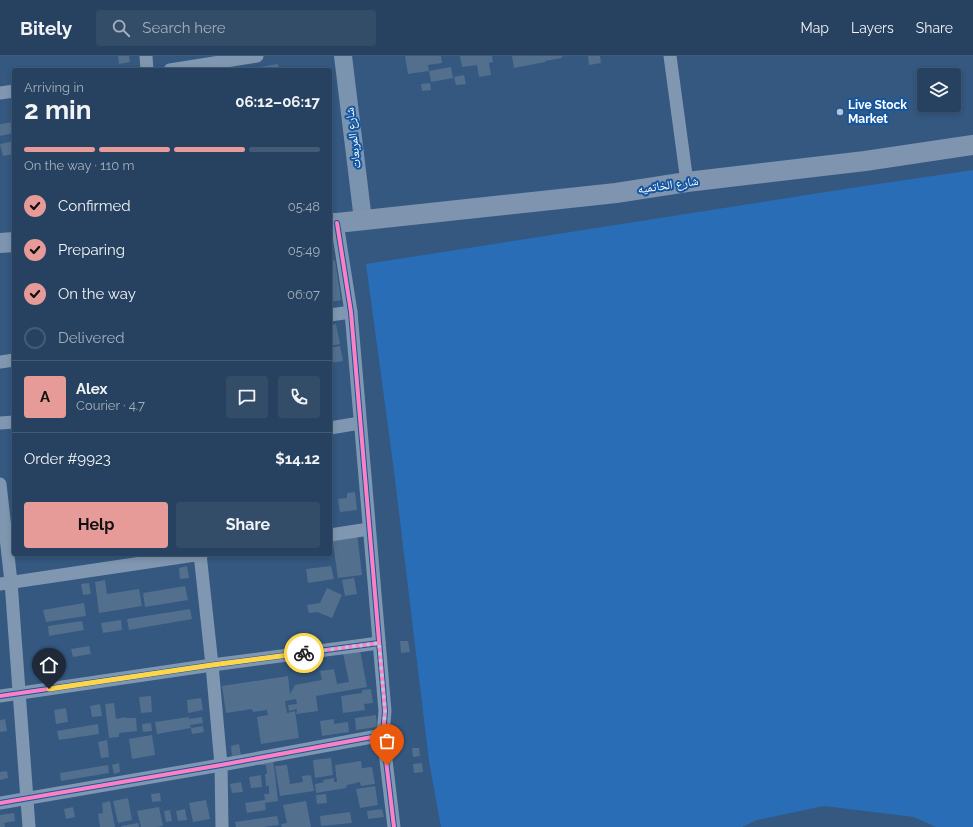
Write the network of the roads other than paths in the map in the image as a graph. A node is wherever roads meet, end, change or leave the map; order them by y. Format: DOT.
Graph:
graph roads {
  1 [pos="146,56"];
  2 [pos="257,56"];
  3 [pos="343,56"];
  4 [pos="670,56"];
  5 [pos="148,68"];
  6 [pos="182,68"];
  7 [pos="12,91"];
  8 [pos="0,93"];
  9 [pos="973,145"];
  10 [pos="687,182"];
  11 [pos="363,220"];
  12 [pos="334,223"];
  13 [pos="12,242"];
  14 [pos="0,243"];
  15 [pos="351,312"];
  16 [pos="332,315"];
  17 [pos="12,360"];
  18 [pos="0,362"];
  19 [pos="12,422"];
  20 [pos="0,423"];
  21 [pos="360,423"];
  22 [pos="332,428"];
  23 [pos="0,484"];
  24 [pos="369,529"];
  25 [pos="332,535"];
  26 [pos="188,556"];
  27 [pos="201,556"];
  28 [pos="6,583"];
  29 [pos="379,643"];
  30 [pos="212,665"];
  31 [pos="19,693"];
  32 [pos="0,696"];
  33 [pos="383,735"];
  34 [pos="221,765"];
  35 [pos="26,799"];
  36 [pos="0,803"];
  37 [pos="29,827"];
  38 [pos="222,827"];
  39 [pos="394,827"];
  1 -- 5 [label="street"];
  2 -- 6 [label="street"];
  3 -- 11 [label="street, شارع المربعات"];
  4 -- 10 [label="street"];
  7 -- 8 [label="street"];
  9 -- 10 [label="main road, شارع الخاتميه"];
  10 -- 11 [label="main road, شارع الخاتميه"];
  11 -- 12 [label="main road, شارع الخاتميه"];
  12 -- 15 [label="street"];
  13 -- 14 [label="main road"];
  15 -- 16 [label="street"];
  15 -- 21 [label="street"];
  17 -- 18 [label="street"];
  19 -- 20 [label="street"];
  21 -- 22 [label="street"];
  21 -- 24 [label="street"];
  23 -- 28 [label="street"];
  24 -- 25 [label="street"];
  24 -- 29 [label="street"];
  26 -- 28 [label="street"];
  27 -- 30 [label="street"];
  28 -- 31 [label="street"];
  29 -- 30 [label="street"];
  29 -- 33 [label="street"];
  30 -- 31 [label="street"];
  30 -- 34 [label="street"];
  31 -- 32 [label="street"];
  31 -- 35 [label="street"];
  33 -- 34 [label="street"];
  33 -- 39 [label="street"];
  34 -- 35 [label="street"];
  34 -- 38 [label="street"];
  35 -- 36 [label="street"];
  35 -- 37 [label="street"];
}
